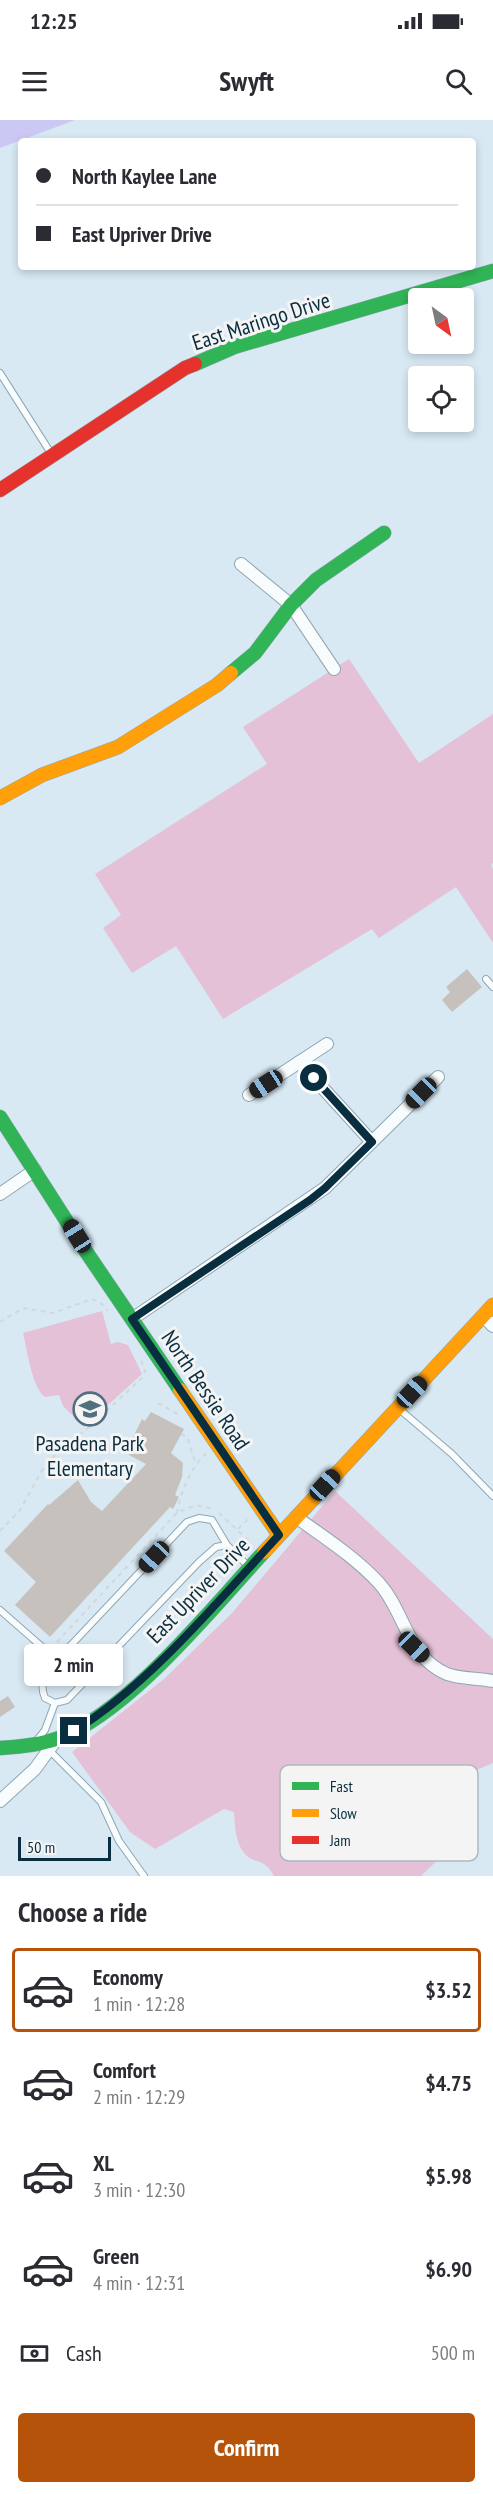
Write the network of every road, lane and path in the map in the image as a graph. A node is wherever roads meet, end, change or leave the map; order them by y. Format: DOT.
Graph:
graph roads {
  1 [pos="493,271"];
  2 [pos="0,373"];
  3 [pos="53,455"];
  4 [pos="0,490"];
  5 [pos="384,533"];
  6 [pos="241,564"];
  7 [pos="291,605"];
  8 [pos="334,669"];
  9 [pos="0,798"];
  10 [pos="486,979"];
  11 [pos="493,987"];
  12 [pos="327,1044"];
  13 [pos="299,1062"];
  14 [pos="438,1077"];
  15 [pos="249,1095"];
  16 [pos="0,1117"];
  17 [pos="372,1142"];
  18 [pos="35,1170"];
  19 [pos="0,1194"];
  20 [pos="493,1305"];
  21 [pos="109,1312"];
  22 [pos="132,1319"];
  23 [pos="488,1321"];
  24 [pos="0,1322"];
  25 [pos="136,1352"];
  26 [pos="398,1407"];
  27 [pos="182,1434"];
  28 [pos="203,1456"];
  29 [pos="196,1464"];
  30 [pos="493,1496"];
  31 [pos="177,1513"];
  32 [pos="296,1517"];
  33 [pos="0,1531"];
  34 [pos="279,1535"];
  35 [pos="227,1545"];
  36 [pos="249,1567"];
  37 [pos="0,1610"];
  38 [pos="57,1660"];
  39 [pos="493,1681"];
  40 [pos="55,1703"];
  41 [pos="33,1745"];
  42 [pos="52,1745"];
  43 [pos="0,1748"];
  44 [pos="0,1801"];
  45 [pos="144,1876"];
  1 -- 3 [label="street, East Maringo Drive"];
  2 -- 3 [label="lane"];
  3 -- 4 [label="street, East Maringo Drive"];
  5 -- 7 [label="street"];
  6 -- 7 [label="street"];
  7 -- 8 [label="street"];
  7 -- 9 [label="street"];
  10 -- 11 [label="lane"];
  12 -- 13 [label="street"];
  13 -- 15 [label="street"];
  13 -- 17 [label="street"];
  14 -- 17 [label="street"];
  16 -- 18 [label="street, North Bessie Road"];
  17 -- 22 [label="street"];
  18 -- 19 [label="street"];
  18 -- 22 [label="street, North Bessie Road"];
  20 -- 23 [label="street, East Upriver Drive"];
  21 -- 24 [label="path"];
  22 -- 34 [label="street, North Bessie Road"];
  23 -- 26 [label="street, East Upriver Drive"];
  25 -- 33 [label="path"];
  26 -- 30 [label="lane"];
  26 -- 32 [label="street, East Upriver Drive"];
  27 -- 29 [label="path"];
  28 -- 29 [label="path"];
  29 -- 31 [label="path"];
  32 -- 34 [label="street, East Upriver Drive"];
  32 -- 39 [label="street"];
  34 -- 36 [label="street, East Upriver Drive"];
  35 -- 36 [label="lane"];
  35 -- 38 [label="lane"];
  35 -- 40 [label="lane"];
  36 -- 42 [label="street, East Upriver Drive"];
  37 -- 38 [label="lane"];
  38 -- 40 [label="lane"];
  40 -- 41 [label="lane"];
  41 -- 42 [label="street, East Upriver Drive"];
  41 -- 43 [label="street, East Upriver Drive"];
  42 -- 44 [label="street"];
  42 -- 45 [label="lane"];
}
